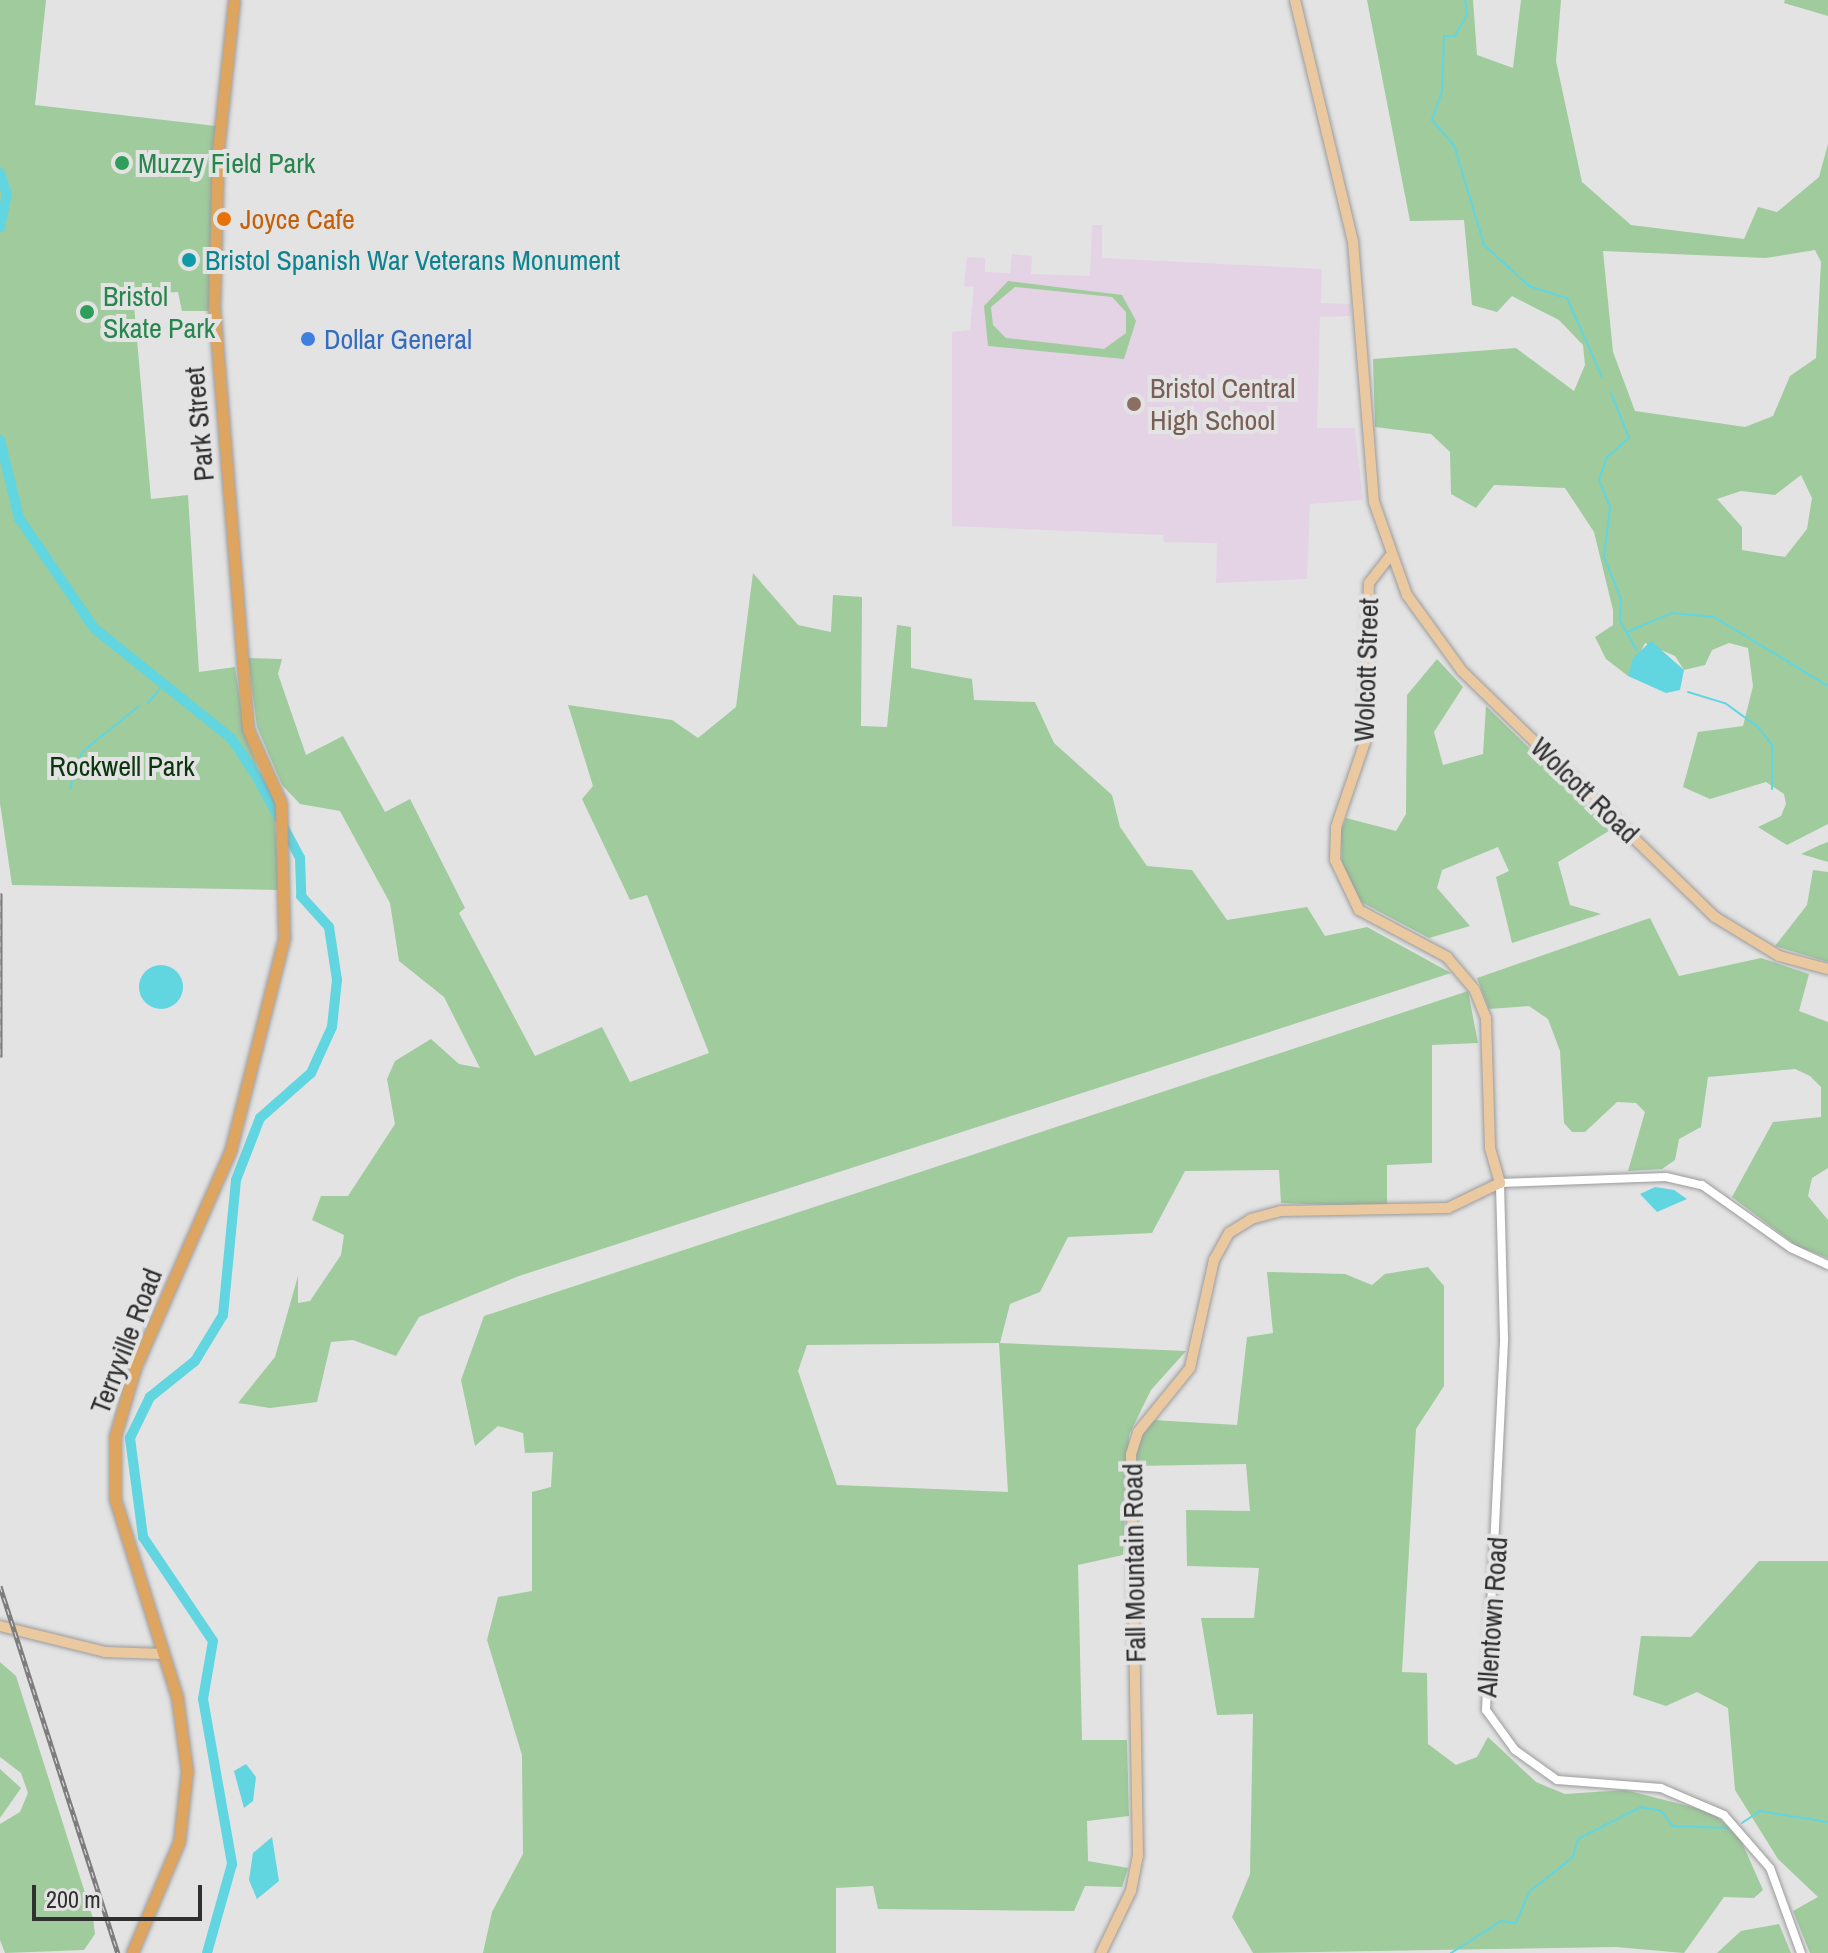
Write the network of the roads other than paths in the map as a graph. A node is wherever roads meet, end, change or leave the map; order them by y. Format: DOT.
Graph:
graph roads {
  1 [pos="234,0"];
  2 [pos="1295,0"];
  3 [pos="1389,557"];
  4 [pos="284,841"];
  5 [pos="1828,969"];
  6 [pos="1500,1183"];
  7 [pos="1828,1265"];
  8 [pos="0,1626"];
  9 [pos="163,1654"];
  10 [pos="132,1953"];
  11 [pos="1101,1953"];
  12 [pos="1801,1953"];
  1 -- 4 [label="highway, Park Street"];
  2 -- 3 [label="main road, Wolcott Street"];
  3 -- 5 [label="main road, Wolcott Road"];
  3 -- 6 [label="main road, Wolcott Street"];
  4 -- 9 [label="highway, Terryville Road"];
  6 -- 7 [label="street"];
  6 -- 11 [label="main road, Fall Mountain Road"];
  6 -- 12 [label="street, Allentown Road"];
  8 -- 9 [label="main road"];
  9 -- 10 [label="highway, Terryville Road"];
}
